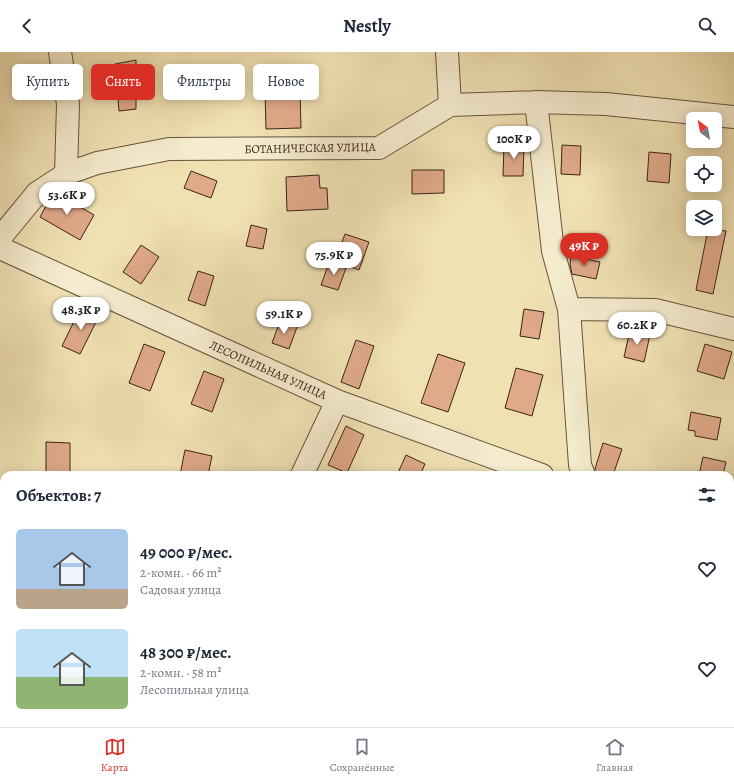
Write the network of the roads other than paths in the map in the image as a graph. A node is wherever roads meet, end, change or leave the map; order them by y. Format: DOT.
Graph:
graph roads {
  1 [pos="60,52"];
  2 [pos="447,52"];
  3 [pos="536,102"];
  4 [pos="450,105"];
  5 [pos="734,117"];
  6 [pos="66,174"];
  7 [pos="0,238"];
  8 [pos="0,248"];
  9 [pos="569,309"];
  10 [pos="734,329"];
  11 [pos="337,401"];
  12 [pos="304,471"];
  13 [pos="531,471"];
  14 [pos="582,471"];
  1 -- 6 [label="street"];
  2 -- 4 [label="street"];
  3 -- 4 [label="street, БОТАНИЧЕСКАЯ УЛИЦА"];
  3 -- 5 [label="street, БОТАНИЧЕСКАЯ УЛИЦА"];
  3 -- 9 [label="street"];
  4 -- 6 [label="street, БОТАНИЧЕСКАЯ УЛИЦА"];
  6 -- 7 [label="street, БОТАНИЧЕСКАЯ УЛИЦА"];
  8 -- 11 [label="street, ЛЕСОПИЛЬНАЯ УЛИЦА"];
  9 -- 10 [label="street"];
  9 -- 14 [label="street"];
  11 -- 12 [label="street"];
  11 -- 13 [label="street, ЛЕСОПИЛЬНАЯ УЛИЦА"];
}
